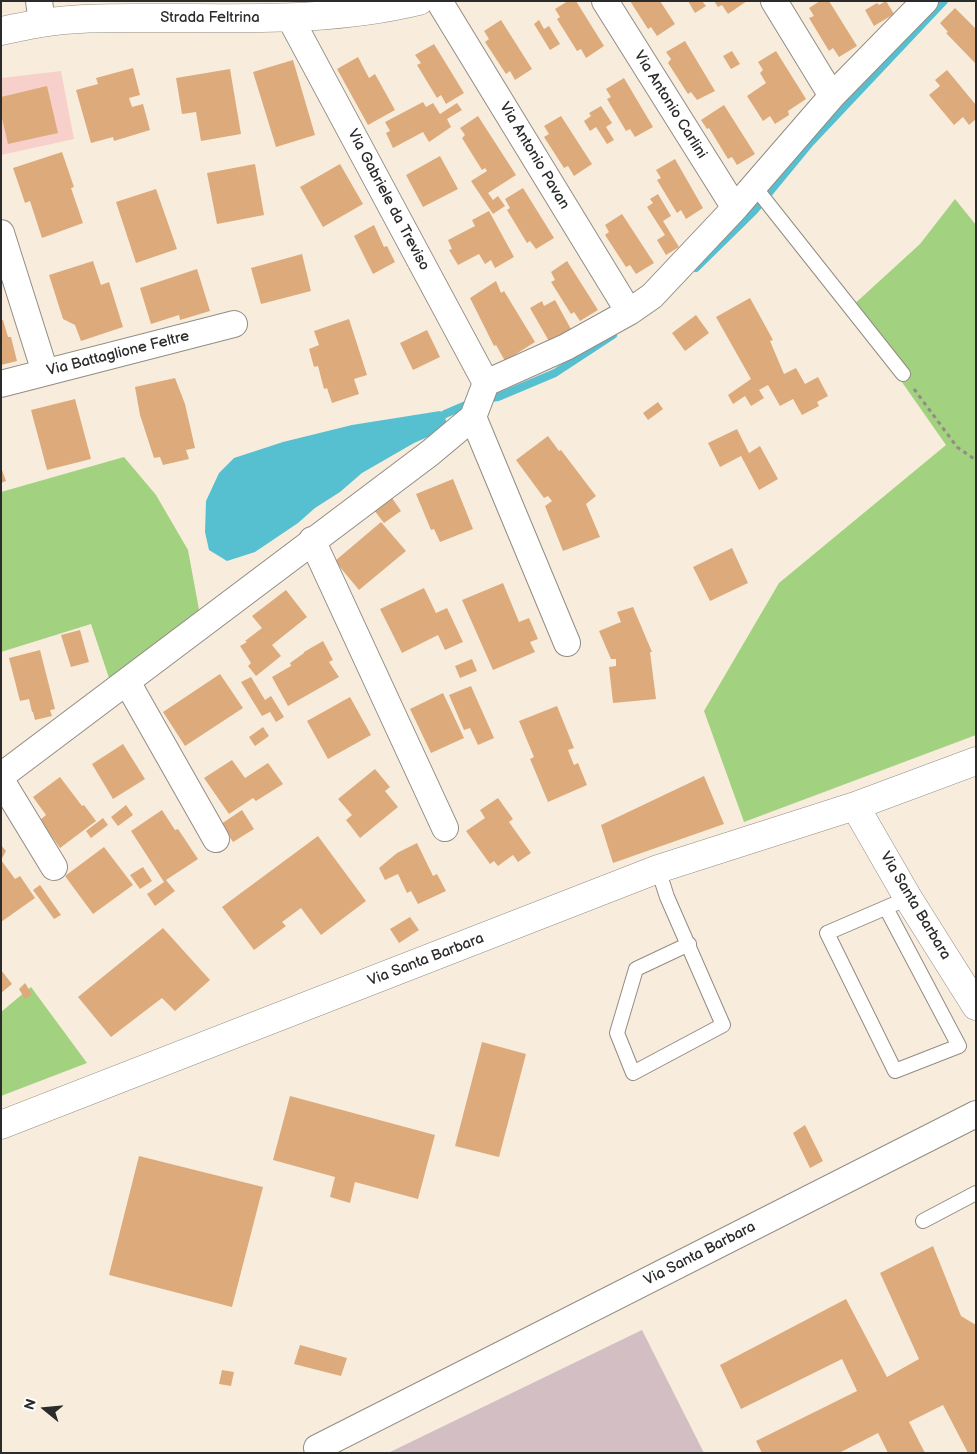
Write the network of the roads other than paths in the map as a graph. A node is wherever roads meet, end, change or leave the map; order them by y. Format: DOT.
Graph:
graph roads {
  1 [pos="419,1"];
  2 [pos="439,1"];
  3 [pos="605,1"];
  4 [pos="774,1"];
  5 [pos="925,1"];
  6 [pos="41,12"];
  7 [pos="302,12"];
  8 [pos="1,31"];
  9 [pos="832,96"];
  10 [pos="756,189"];
  11 [pos="735,208"];
  12 [pos="1,233"];
  13 [pos="629,312"];
  14 [pos="234,324"];
  15 [pos="45,372"];
  16 [pos="903,374"];
  17 [pos="1,384"];
  18 [pos="479,400"];
  19 [pos="312,540"];
  20 [pos="567,644"];
  21 [pos="127,682"];
  22 [pos="976,761"];
  23 [pos="1,776"];
  24 [pos="1,780"];
  25 [pos="855,806"];
  26 [pos="445,828"];
  27 [pos="216,839"];
  28 [pos="54,867"];
  29 [pos="658,869"];
  30 [pos="897,903"];
  31 [pos="689,944"];
  32 [pos="976,1006"];
  33 [pos="976,1114"];
  34 [pos="1,1125"];
  35 [pos="976,1194"];
  36 [pos="923,1220"];
  37 [pos="317,1448"];
  1 -- 7 [label="street, Strada Feltrina"];
  2 -- 13 [label="street, Via Antonio Pavan"];
  3 -- 11 [label="street, Via Antonio Carlini"];
  4 -- 9 [label="street"];
  5 -- 9 [label="street"];
  6 -- 7 [label="street, Strada Feltrina"];
  6 -- 8 [label="street, Strada Feltrina"];
  7 -- 18 [label="street, Via Gabriele da Treviso"];
  9 -- 10 [label="street"];
  10 -- 11 [label="street"];
  10 -- 16 [label="lane"];
  11 -- 13 [label="street"];
  12 -- 15 [label="street"];
  13 -- 18 [label="street"];
  14 -- 15 [label="street, Via Battaglione Feltre"];
  15 -- 17 [label="street, Via Battaglione Feltre"];
  18 -- 19 [label="street"];
  18 -- 20 [label="street, Via Gabriele da Treviso"];
  19 -- 21 [label="street"];
  19 -- 26 [label="street"];
  21 -- 23 [label="street"];
  21 -- 27 [label="street"];
  22 -- 25 [label="street, Via Santa Barbara"];
  24 -- 28 [label="street"];
  25 -- 29 [label="street, Via Santa Barbara"];
  25 -- 30 [label="street, Via Santa Barbara"];
  29 -- 31 [label="lane"];
  29 -- 34 [label="street, Via Santa Barbara"];
  30 -- 30 [label="lane"];
  30 -- 32 [label="street, Via Santa Barbara"];
  31 -- 31 [label="lane"];
  33 -- 37 [label="street, Via Santa Barbara"];
  35 -- 36 [label="lane"];
}
